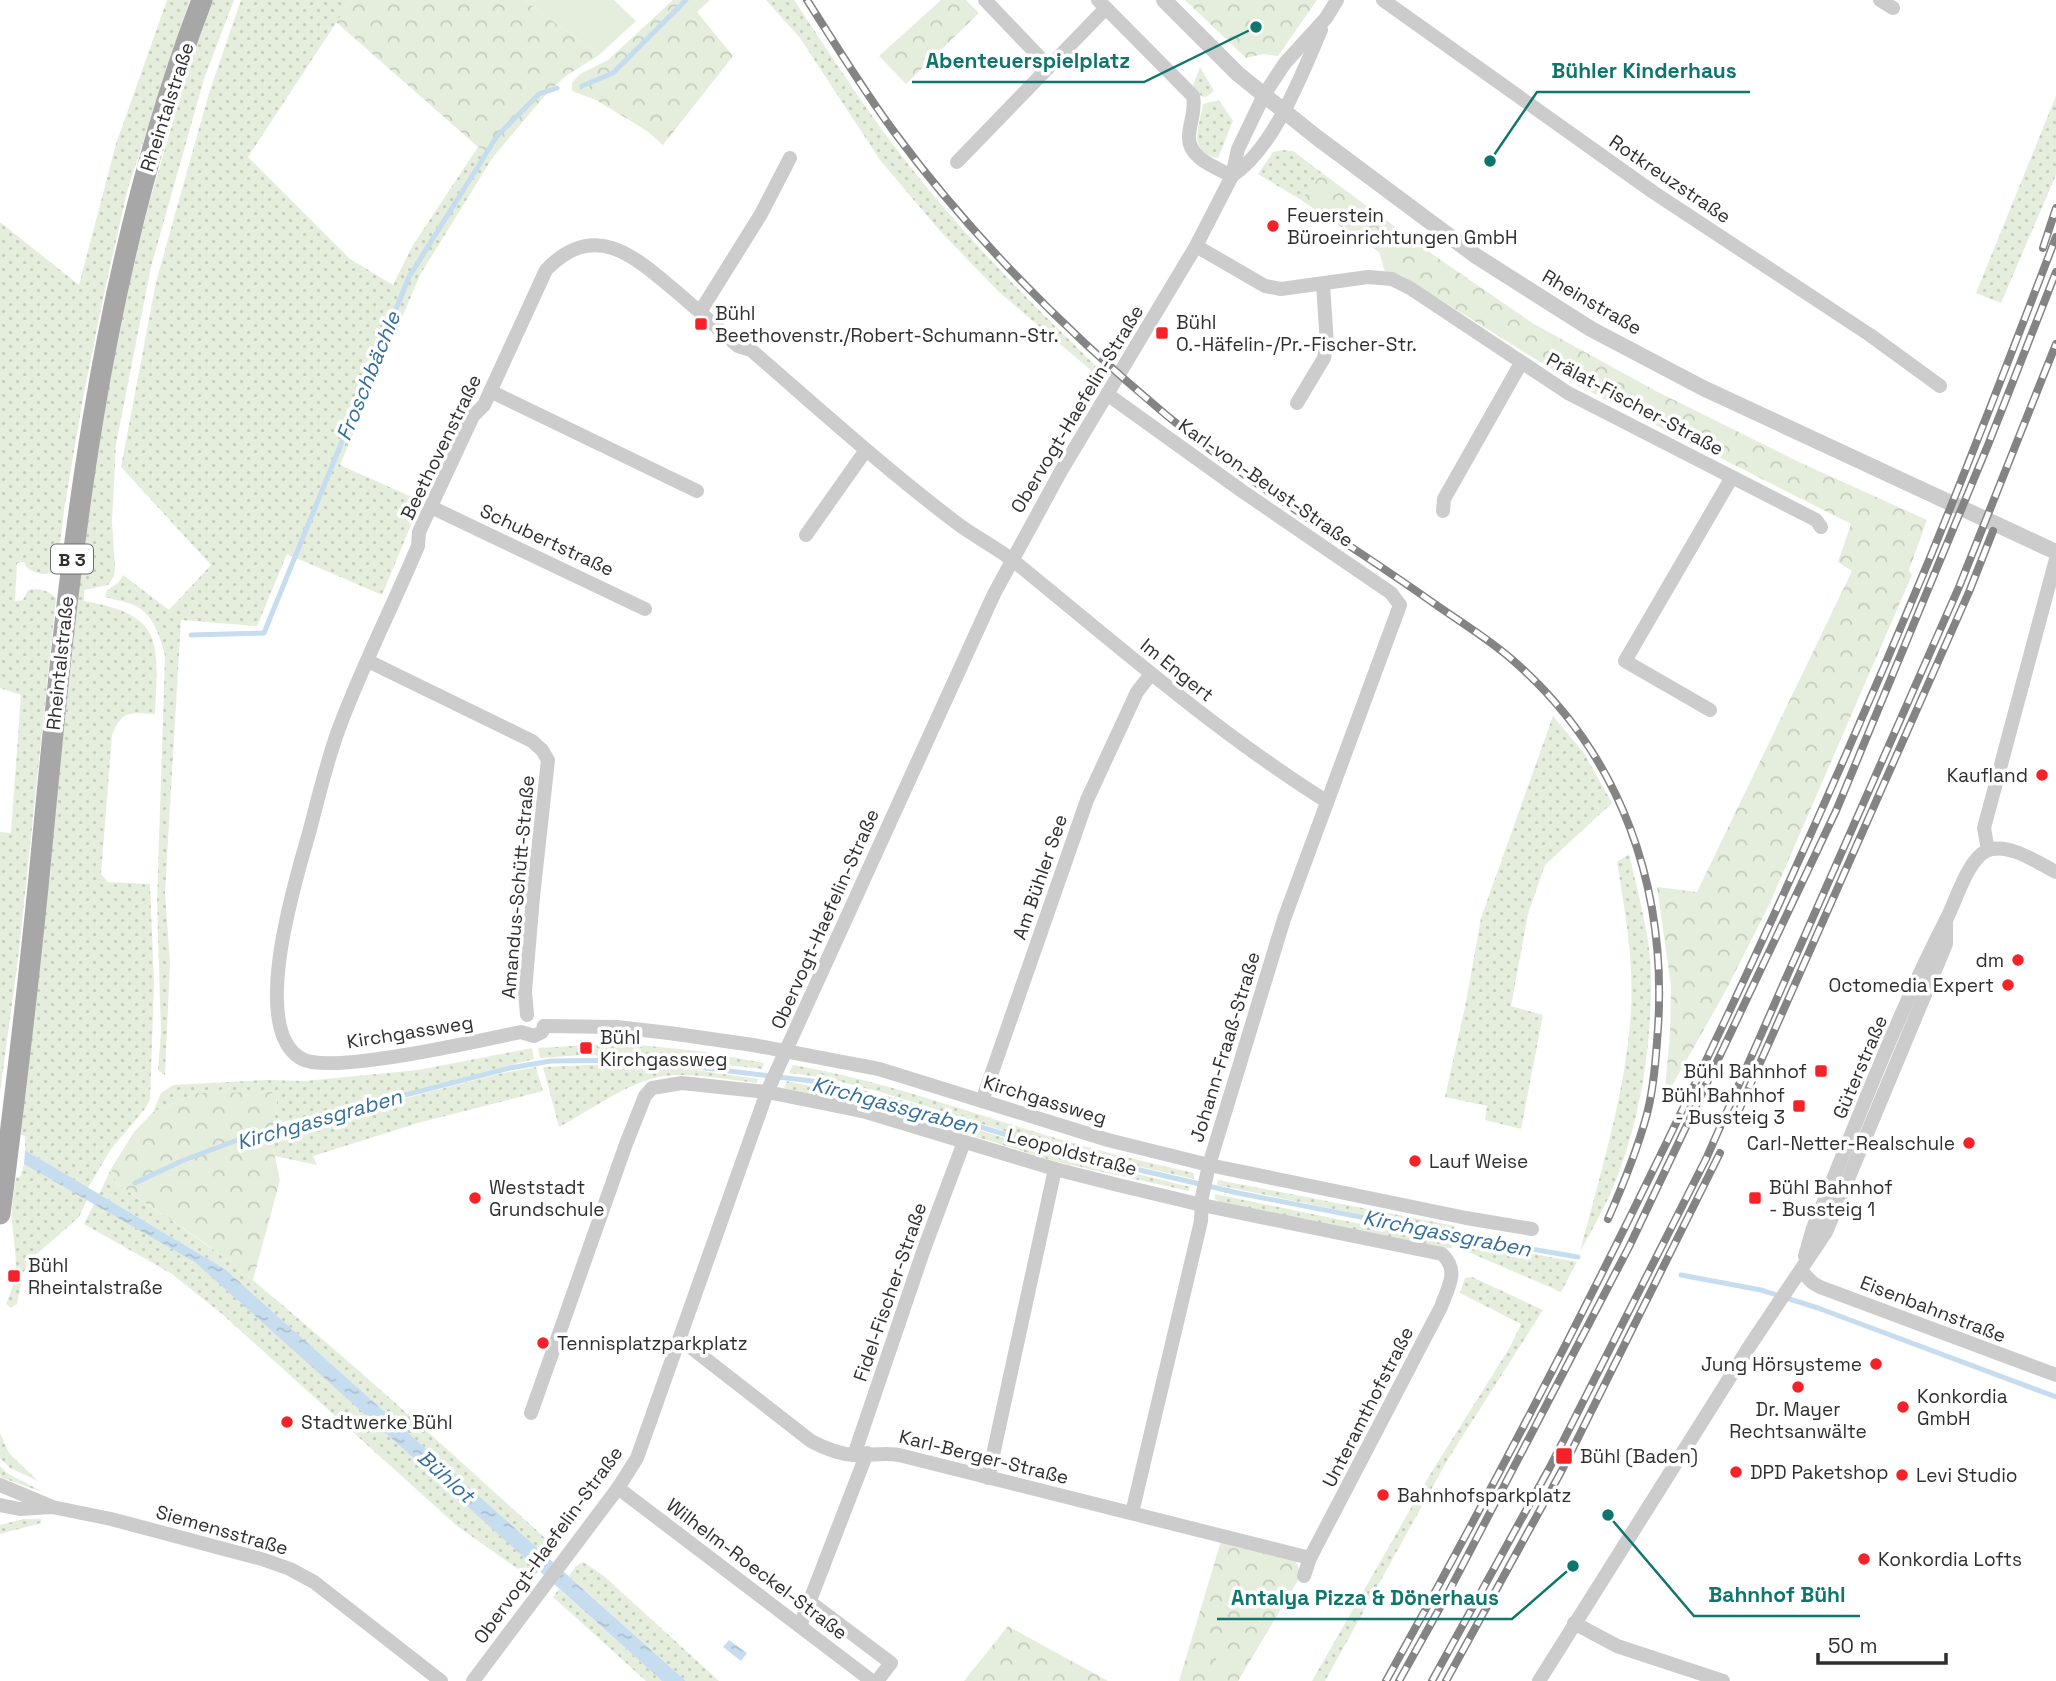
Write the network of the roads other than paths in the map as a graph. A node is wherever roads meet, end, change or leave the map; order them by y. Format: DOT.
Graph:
graph roads {
  1 [pos="202,0"];
  2 [pos="985,0"];
  3 [pos="1164,0"];
  4 [pos="1337,0"];
  5 [pos="1383,0"];
  6 [pos="1102,4"];
  7 [pos="1326,18"];
  8 [pos="1049,67"];
  9 [pos="1264,95"];
  10 [pos="1283,110"];
  11 [pos="790,158"];
  12 [pos="957,162"];
  13 [pos="1231,176"];
  14 [pos="1196,246"];
  15 [pos="1323,284"];
  16 [pos="700,312"];
  17 [pos="1521,363"];
  18 [pos="1940,386"];
  19 [pos="490,391"];
  20 [pos="1107,394"];
  21 [pos="1297,403"];
  22 [pos="866,450"];
  23 [pos="1732,477"];
  24 [pos="697,491"];
  25 [pos="431,507"];
  26 [pos="1443,511"];
  27 [pos="1821,527"];
  28 [pos="806,535"];
  29 [pos="2056,552"];
  30 [pos="2056,559"];
  31 [pos="1012,560"];
  32 [pos="1400,605"];
  33 [pos="645,609"];
  34 [pos="368,661"];
  35 [pos="1151,674"];
  36 [pos="1710,709"];
  37 [pos="1326,801"];
  38 [pos="1988,850"];
  39 [pos="2056,872"];
  40 [pos="527,1015"];
  41 [pos="544,1027"];
  42 [pos="521,1032"];
  43 [pos="783,1056"];
  44 [pos="304,1061"];
  45 [pos="769,1088"];
  46 [pos="982,1101"];
  47 [pos="964,1142"];
  48 [pos="1055,1169"];
  49 [pos="1207,1170"];
  50 [pos="1202,1201"];
  51 [pos="0,1214"];
  52 [pos="1532,1229"];
  53 [pos="1450,1262"];
  54 [pos="1801,1271"];
  55 [pos="680,1339"];
  56 [pos="2056,1375"];
  57 [pos="531,1413"];
  58 [pos="861,1454"];
  59 [pos="988,1478"];
  60 [pos="0,1485"];
  61 [pos="618,1488"];
  62 [pos="0,1505"];
  63 [pos="52,1507"];
  64 [pos="20,1509"];
  65 [pos="1132,1513"];
  66 [pos="0,1518"];
  67 [pos="1309,1568"];
  68 [pos="810,1602"];
  69 [pos="1574,1623"];
  70 [pos="800,1626"];
  71 [pos="441,1681"];
  72 [pos="473,1681"];
  73 [pos="874,1681"];
  74 [pos="1539,1681"];
  75 [pos="1723,1681"];
  1 -- 51 [label="main road, Rheintalstraße / B 3"];
  2 -- 8 [label="street"];
  3 -- 9 [label="street, Rheinstraße"];
  4 -- 7 [label="street"];
  5 -- 18 [label="street, Rotkreuzstraße"];
  6 -- 8 [label="street"];
  6 -- 13 [label="street"];
  7 -- 9 [label="street, Obervogt-Haefelin-Straße"];
  7 -- 10 [label="street, Obervogt-Haefelin-Straße"];
  8 -- 12 [label="street"];
  9 -- 10 [label="street, Rheinstraße"];
  9 -- 13 [label="street, Obervogt-Haefelin-Straße"];
  10 -- 13 [label="street, Obervogt-Haefelin-Straße"];
  10 -- 29 [label="street, Rheinstraße"];
  11 -- 16 [label="street"];
  13 -- 14 [label="street, Obervogt-Haefelin-Straße"];
  14 -- 15 [label="street, Prälat-Fischer-Straße"];
  14 -- 20 [label="street, Obervogt-Haefelin-Straße"];
  15 -- 17 [label="street, Prälat-Fischer-Straße"];
  15 -- 21 [label="street"];
  16 -- 19 [label="street, Beethovenstraße"];
  16 -- 22 [label="street, Beethovenstraße"];
  17 -- 23 [label="street, Prälat-Fischer-Straße"];
  17 -- 26 [label="street, Prälat-Fischer-Straße"];
  19 -- 24 [label="street"];
  19 -- 25 [label="street, Beethovenstraße"];
  20 -- 31 [label="street, Obervogt-Haefelin-Straße"];
  20 -- 32 [label="street, Karl-von-Beust-Straße"];
  22 -- 28 [label="street"];
  22 -- 31 [label="street, Beethovenstraße"];
  23 -- 27 [label="street, Prälat-Fischer-Straße"];
  23 -- 36 [label="street, Prälat-Fischer-Straße"];
  25 -- 33 [label="street, Schubertstraße"];
  25 -- 34 [label="street, Beethovenstraße"];
  30 -- 38 [label="street"];
  31 -- 35 [label="street, Im Engert"];
  31 -- 43 [label="street, Obervogt-Haefelin-Straße"];
  32 -- 37 [label="street, Johann-Fraaß-Straße"];
  34 -- 40 [label="street, Amandus-Schütt-Straße"];
  34 -- 44 [label="street, Beethovenstraße"];
  35 -- 37 [label="street, Im Engert"];
  35 -- 46 [label="street, Am Bühler See"];
  37 -- 49 [label="street, Johann-Fraaß-Straße"];
  38 -- 39 [label="street"];
  38 -- 54 [label="street, Güterstraße"];
  40 -- 41 [label="street"];
  40 -- 42 [label="street"];
  41 -- 42 [label="street, Kirchgassweg"];
  41 -- 43 [label="street, Kirchgassweg"];
  42 -- 44 [label="street, Kirchgassweg"];
  43 -- 45 [label="street, Obervogt-Haefelin-Straße"];
  43 -- 46 [label="street, Kirchgassweg"];
  45 -- 47 [label="street, Leopoldstraße"];
  45 -- 55 [label="street, Obervogt-Haefelin-Straße"];
  45 -- 57 [label="street, Leopoldstraße"];
  46 -- 49 [label="street, Kirchgassweg"];
  47 -- 48 [label="street, Leopoldstraße"];
  47 -- 58 [label="street, Fidel-Fischer-Straße"];
  48 -- 50 [label="street, Leopoldstraße"];
  48 -- 59 [label="street"];
  49 -- 50 [label="street, Johann-Fraaß-Straße"];
  49 -- 52 [label="street, Kirchgassweg"];
  50 -- 53 [label="street, Leopoldstraße"];
  50 -- 65 [label="street, Johann-Fraaß-Straße"];
  53 -- 67 [label="street, Unteramthofstraße"];
  54 -- 56 [label="street, Eisenbahnstraße"];
  54 -- 69 [label="street, Güterstraße"];
  55 -- 58 [label="street, Karl-Berger-Straße"];
  55 -- 61 [label="street, Obervogt-Haefelin-Straße"];
  58 -- 59 [label="street, Karl-Berger-Straße"];
  58 -- 68 [label="street, Fidel-Fischer-Straße"];
  59 -- 65 [label="street, Karl-Berger-Straße"];
  60 -- 63 [label="street"];
  61 -- 70 [label="street, Wilhelm-Roeckel-Straße"];
  61 -- 72 [label="street, Obervogt-Haefelin-Straße"];
  62 -- 64 [label="street, Siemensstraße"];
  63 -- 64 [label="street, Siemensstraße"];
  63 -- 71 [label="street, Siemensstraße"];
  64 -- 66 [label="street"];
  65 -- 67 [label="street, Karl-Berger-Straße"];
  68 -- 70 [label="street, Fidel-Fischer-Straße"];
  68 -- 73 [label="street, Wilhelm-Roeckel-Straße"];
  69 -- 74 [label="street, Güterstraße"];
  69 -- 75 [label="street"];
  70 -- 73 [label="street, Wilhelm-Roeckel-Straße"];
}
